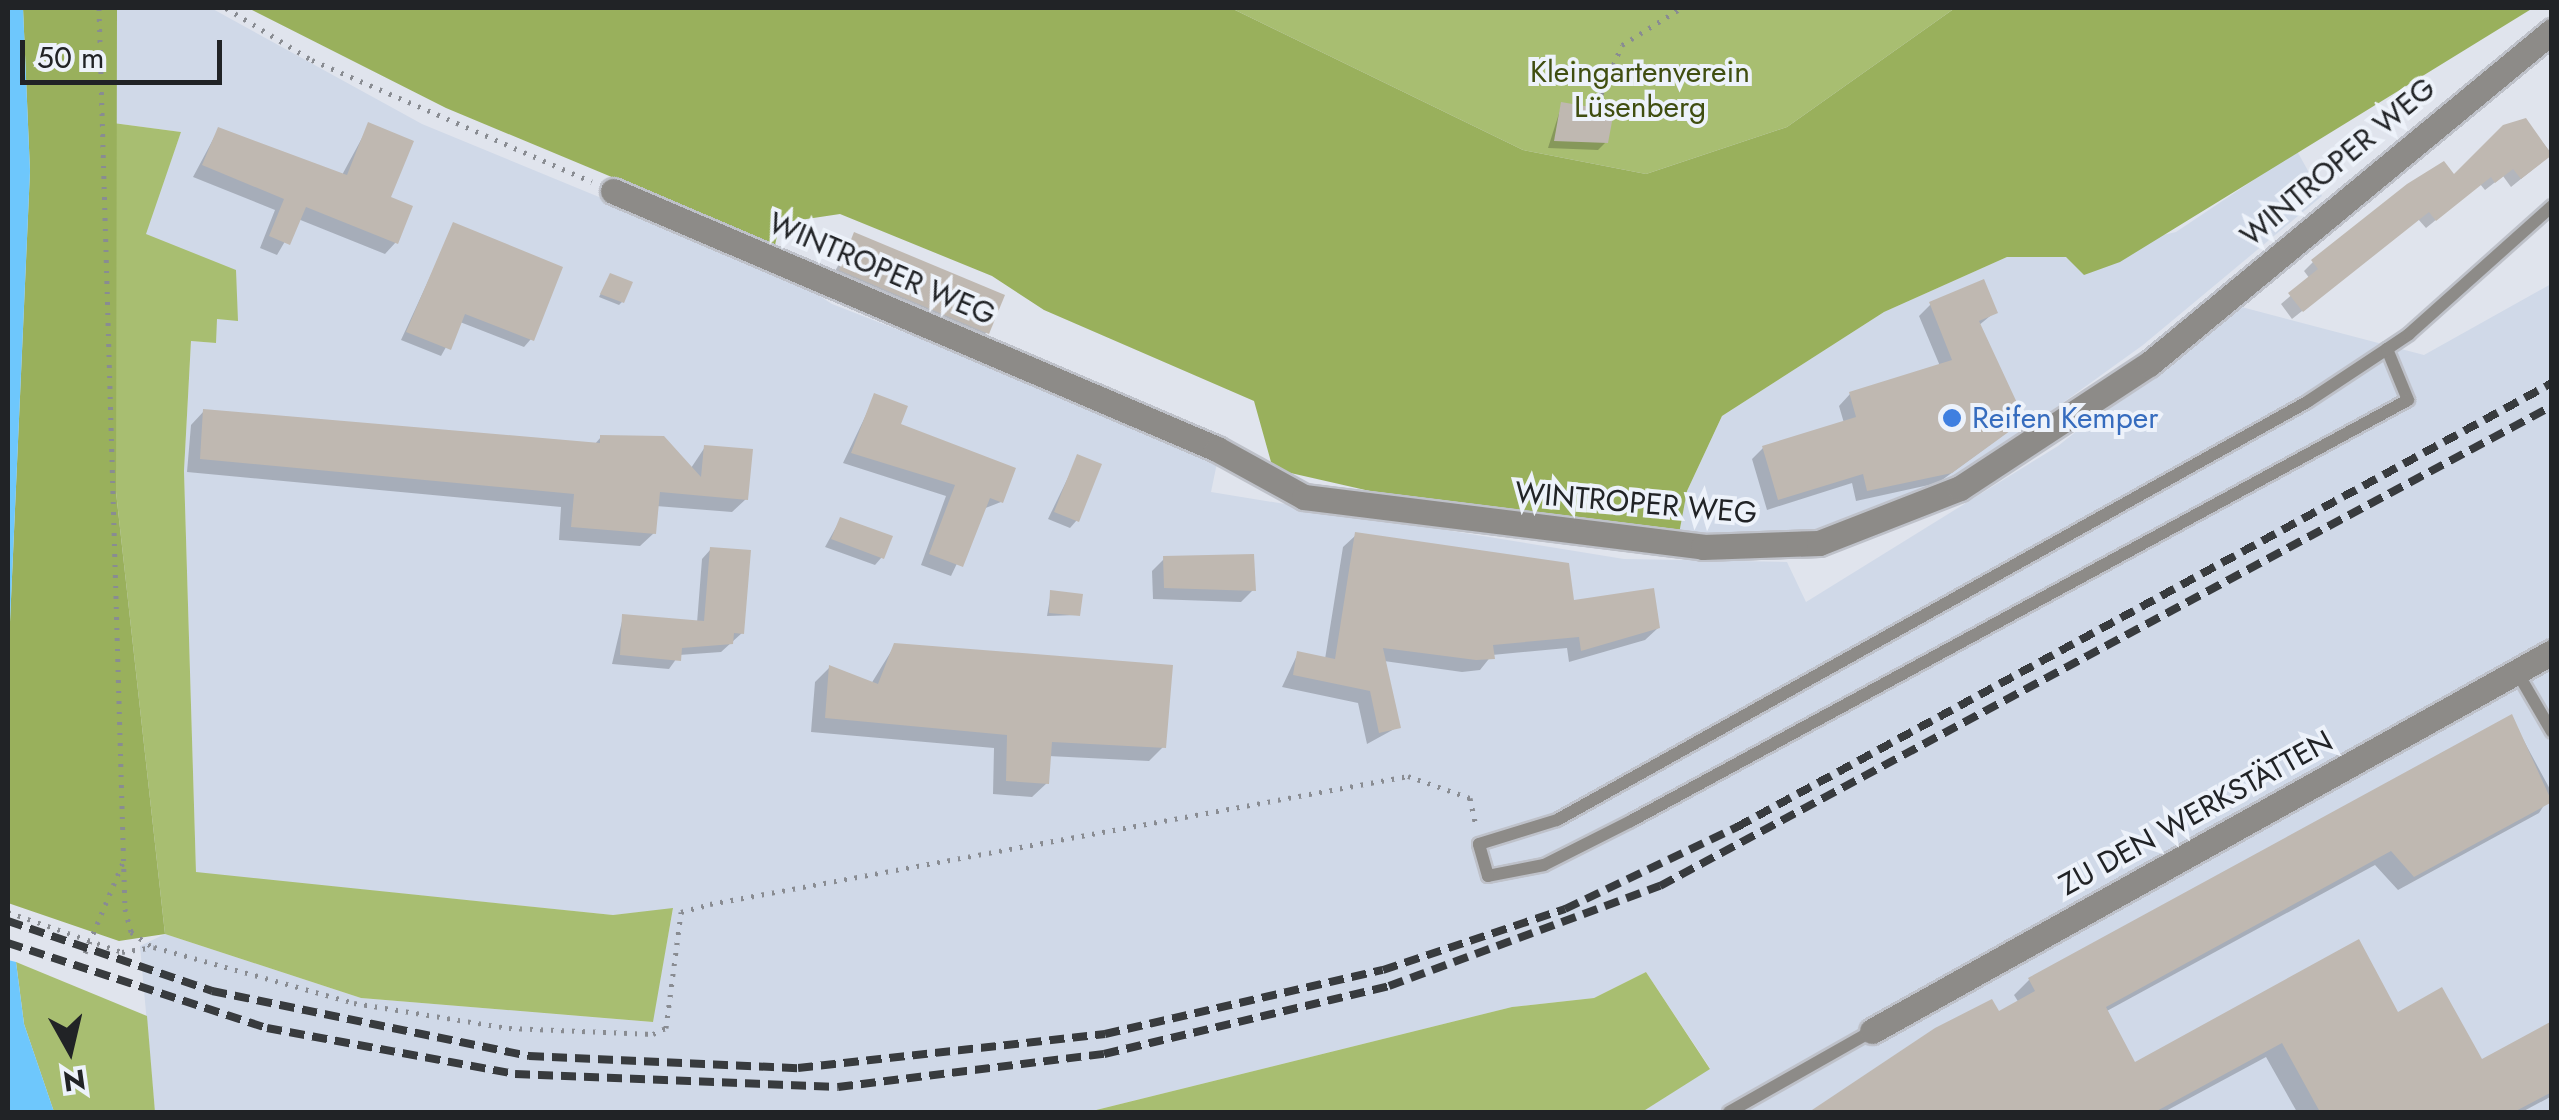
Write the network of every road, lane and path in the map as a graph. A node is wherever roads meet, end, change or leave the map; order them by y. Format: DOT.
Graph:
graph roads {
  1 [pos="99,8"];
  2 [pos="226,8"];
  3 [pos="1680,8"];
  4 [pos="2552,31"];
  5 [pos="1602,94"];
  6 [pos="613,191"];
  7 [pos="2552,206"];
  8 [pos="2387,348"];
  9 [pos="2552,652"];
  10 [pos="2517,672"];
  11 [pos="2552,732"];
  12 [pos="1479,844"];
  13 [pos="125,860"];
  14 [pos="8,912"];
  15 [pos="154,948"];
  16 [pos="85,953"];
  17 [pos="1872,1031"];
  18 [pos="1728,1112"];
  1 -- 13 [label="path"];
  2 -- 6 [label="path"];
  3 -- 5 [label="path"];
  4 -- 6 [label="street, WINTROPER WEG"];
  7 -- 8 [label="lane"];
  8 -- 12 [label="lane"];
  8 -- 12 [label="lane"];
  9 -- 10 [label="street, ZU DEN WERKSTÄTTEN"];
  10 -- 11 [label="lane"];
  10 -- 17 [label="street, ZU DEN WERKSTÄTTEN"];
  12 -- 15 [label="path"];
  13 -- 15 [label="path"];
  13 -- 16 [label="path"];
  14 -- 15 [label="path, bridge"];
  17 -- 18 [label="lane"];
}
